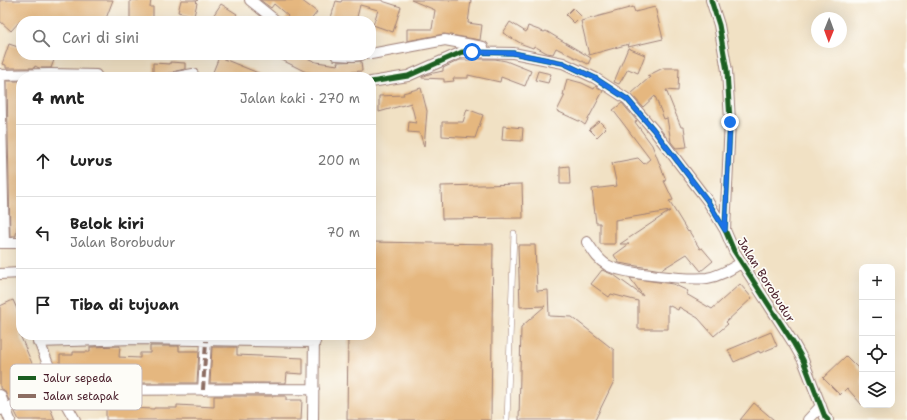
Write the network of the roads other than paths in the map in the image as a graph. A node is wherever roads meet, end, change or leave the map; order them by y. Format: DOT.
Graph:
graph roads {
  1 [pos="250,0"];
  2 [pos="711,0"];
  3 [pos="270,16"];
  4 [pos="376,53"];
  5 [pos="513,53"];
  6 [pos="0,75"];
  7 [pos="16,75"];
  8 [pos="376,81"];
  9 [pos="725,230"];
  10 [pos="514,233"];
  11 [pos="2,242"];
  12 [pos="587,242"];
  13 [pos="16,243"];
  14 [pos="741,263"];
  15 [pos="16,273"];
  16 [pos="0,274"];
  17 [pos="38,340"];
  18 [pos="188,340"];
  19 [pos="260,340"];
  20 [pos="315,340"];
  21 [pos="206,341"];
  22 [pos="48,364"];
  23 [pos="314,389"];
  24 [pos="142,390"];
  25 [pos="203,390"];
  26 [pos="0,395"];
  27 [pos="821,406"];
  28 [pos="3,409"];
  29 [pos="69,410"];
  30 [pos="825,419"];
  31 [pos="10,420"];
  32 [pos="75,420"];
  33 [pos="313,420"];
  34 [pos="507,420"];
  35 [pos="808,420"];
  1 -- 3 [label="street"];
  2 -- 9 [label="street, Jalan Borobudur"];
  4 -- 5 [label="street"];
  5 -- 8 [label="street"];
  5 -- 9 [label="street"];
  6 -- 7 [label="street"];
  6 -- 11 [label="street"];
  9 -- 14 [label="street, Jalan Borobudur"];
  10 -- 34 [label="lane"];
  11 -- 13 [label="street"];
  12 -- 14 [label="street"];
  14 -- 27 [label="street, Jalan Borobudur"];
  15 -- 16 [label="street"];
  17 -- 22 [label="street"];
  18 -- 21 [label="street"];
  19 -- 21 [label="street"];
  20 -- 23 [label="street"];
  21 -- 25 [label="street"];
  23 -- 25 [label="street"];
  23 -- 33 [label="street"];
  24 -- 25 [label="street"];
  26 -- 28 [label="street"];
  27 -- 30 [label="street, Jalan Borobudur"];
  27 -- 35 [label="street"];
  28 -- 31 [label="street"];
  29 -- 32 [label="street"];
}
